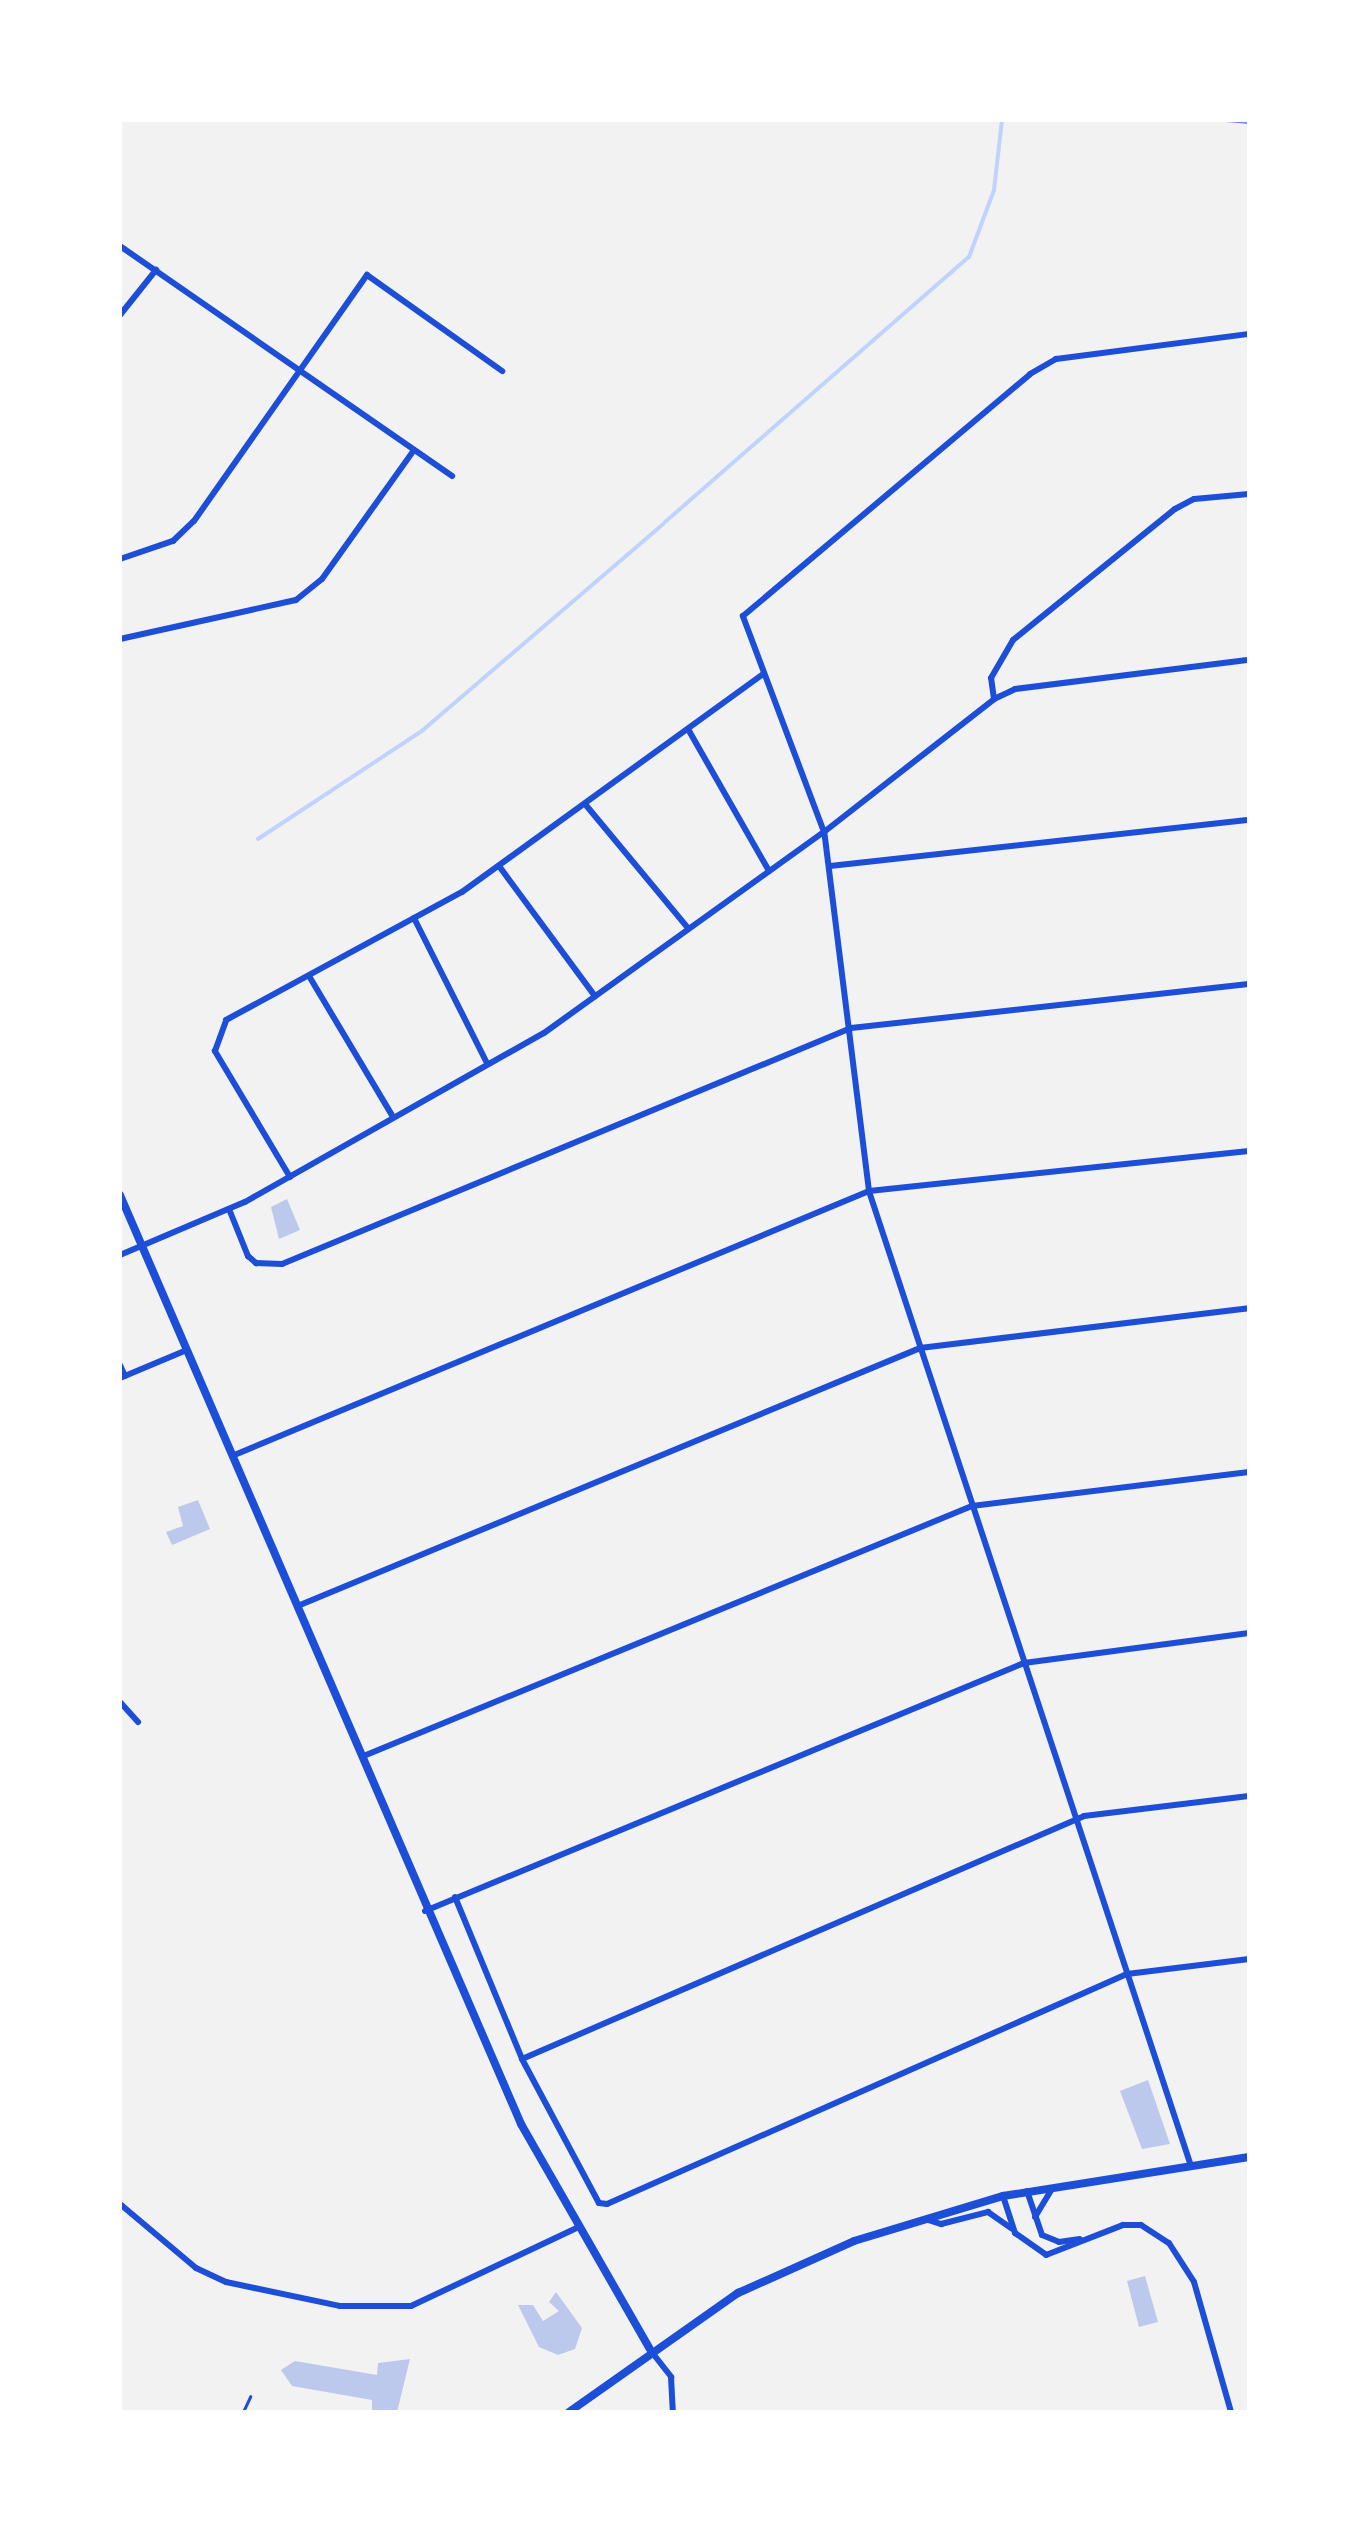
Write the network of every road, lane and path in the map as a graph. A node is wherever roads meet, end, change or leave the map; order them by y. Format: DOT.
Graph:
graph roads {
  1 [pos="120,246"];
  2 [pos="156,270"];
  3 [pos="120,315"];
  4 [pos="1249,334"];
  5 [pos="299,370"];
  6 [pos="502,371"];
  7 [pos="414,450"];
  8 [pos="452,476"];
  9 [pos="1249,494"];
  10 [pos="120,559"];
  11 [pos="120,639"];
  12 [pos="1249,660"];
  13 [pos="763,674"];
  14 [pos="994,699"];
  15 [pos="688,728"];
  16 [pos="585,804"];
  17 [pos="1249,820"];
  18 [pos="824,832"];
  19 [pos="498,866"];
  20 [pos="830,866"];
  21 [pos="769,870"];
  22 [pos="414,918"];
  23 [pos="688,928"];
  24 [pos="309,976"];
  25 [pos="1249,984"];
  26 [pos="595,996"];
  27 [pos="851,1028"];
  28 [pos="487,1063"];
  29 [pos="394,1117"];
  30 [pos="1249,1151"];
  31 [pos="290,1177"];
  32 [pos="869,1191"];
  33 [pos="120,1195"];
  34 [pos="229,1209"];
  35 [pos="141,1246"];
  36 [pos="120,1255"];
  37 [pos="1249,1308"];
  38 [pos="920,1348"];
  39 [pos="187,1350"];
  40 [pos="120,1366"];
  41 [pos="123,1377"];
  42 [pos="232,1456"];
  43 [pos="1249,1472"];
  44 [pos="972,1506"];
  45 [pos="300,1605"];
  46 [pos="1249,1634"];
  47 [pos="1024,1663"];
  48 [pos="120,1702"];
  49 [pos="138,1722"];
  50 [pos="366,1755"];
  51 [pos="1249,1796"];
  52 [pos="1076,1820"];
  53 [pos="455,1897"];
  54 [pos="425,1911"];
  55 [pos="1249,1959"];
  56 [pos="1128,1974"];
  57 [pos="522,2059"];
  58 [pos="1249,2157"];
  59 [pos="1191,2166"];
  60 [pos="1058,2185"];
  61 [pos="1027,2191"];
  62 [pos="1002,2196"];
  63 [pos="120,2204"];
  64 [pos="922,2218"];
  65 [pos="1035,2218"];
  66 [pos="578,2228"];
  67 [pos="1015,2233"];
  68 [pos="1091,2236"];
  69 [pos="650,2349"];
  70 [pos="250,2397"];
  71 [pos="244,2412"];
  72 [pos="569,2412"];
  73 [pos="674,2412"];
  74 [pos="1231,2412"];
  1 -- 2 [label="street"];
  2 -- 3 [label="street"];
  2 -- 5 [label="street"];
  4 -- 13 [label="street"];
  5 -- 6 [label="street"];
  5 -- 7 [label="street"];
  5 -- 10 [label="street"];
  7 -- 8 [label="street"];
  7 -- 11 [label="street"];
  9 -- 14 [label="street"];
  12 -- 14 [label="street"];
  13 -- 15 [label="street"];
  13 -- 18 [label="street"];
  14 -- 18 [label="street"];
  15 -- 16 [label="street"];
  15 -- 21 [label="street"];
  16 -- 19 [label="street"];
  16 -- 23 [label="street"];
  17 -- 20 [label="street"];
  18 -- 20 [label="street"];
  18 -- 21 [label="street"];
  19 -- 22 [label="street"];
  19 -- 26 [label="street"];
  20 -- 27 [label="street"];
  21 -- 23 [label="street"];
  22 -- 24 [label="street"];
  22 -- 28 [label="street"];
  23 -- 26 [label="street"];
  24 -- 29 [label="street"];
  24 -- 31 [label="street"];
  25 -- 27 [label="street"];
  26 -- 28 [label="street"];
  27 -- 32 [label="street"];
  27 -- 34 [label="street"];
  28 -- 29 [label="street"];
  29 -- 31 [label="street"];
  30 -- 32 [label="street"];
  31 -- 34 [label="street"];
  32 -- 38 [label="street"];
  32 -- 42 [label="street"];
  33 -- 35 [label="street"];
  34 -- 35 [label="street"];
  35 -- 36 [label="street"];
  35 -- 39 [label="street"];
  37 -- 38 [label="street"];
  38 -- 44 [label="street"];
  38 -- 45 [label="street"];
  39 -- 41 [label="street"];
  39 -- 42 [label="street"];
  40 -- 41 [label="street"];
  42 -- 45 [label="street"];
  43 -- 44 [label="street"];
  44 -- 47 [label="street"];
  44 -- 50 [label="street"];
  45 -- 50 [label="street"];
  46 -- 47 [label="street"];
  47 -- 52 [label="street"];
  47 -- 53 [label="street"];
  48 -- 49 [label="street"];
  50 -- 54 [label="street"];
  51 -- 52 [label="street"];
  52 -- 56 [label="street"];
  52 -- 57 [label="street"];
  53 -- 54 [label="street"];
  53 -- 57 [label="street"];
  54 -- 66 [label="street"];
  55 -- 56 [label="street"];
  56 -- 57 [label="street"];
  56 -- 59 [label="street"];
  58 -- 59 [label="street"];
  59 -- 60 [label="street"];
  60 -- 61 [label="street"];
  60 -- 65 [label="street"];
  61 -- 62 [label="street"];
  61 -- 65 [label="street"];
  62 -- 64 [label="street"];
  62 -- 67 [label="street"];
  63 -- 66 [label="street"];
  64 -- 67 [label="street"];
  64 -- 69 [label="street"];
  65 -- 68 [label="street"];
  66 -- 69 [label="street"];
  67 -- 68 [label="street"];
  68 -- 74 [label="street"];
  69 -- 72 [label="street"];
  69 -- 73 [label="street"];
  70 -- 71 [label="path"];
}
